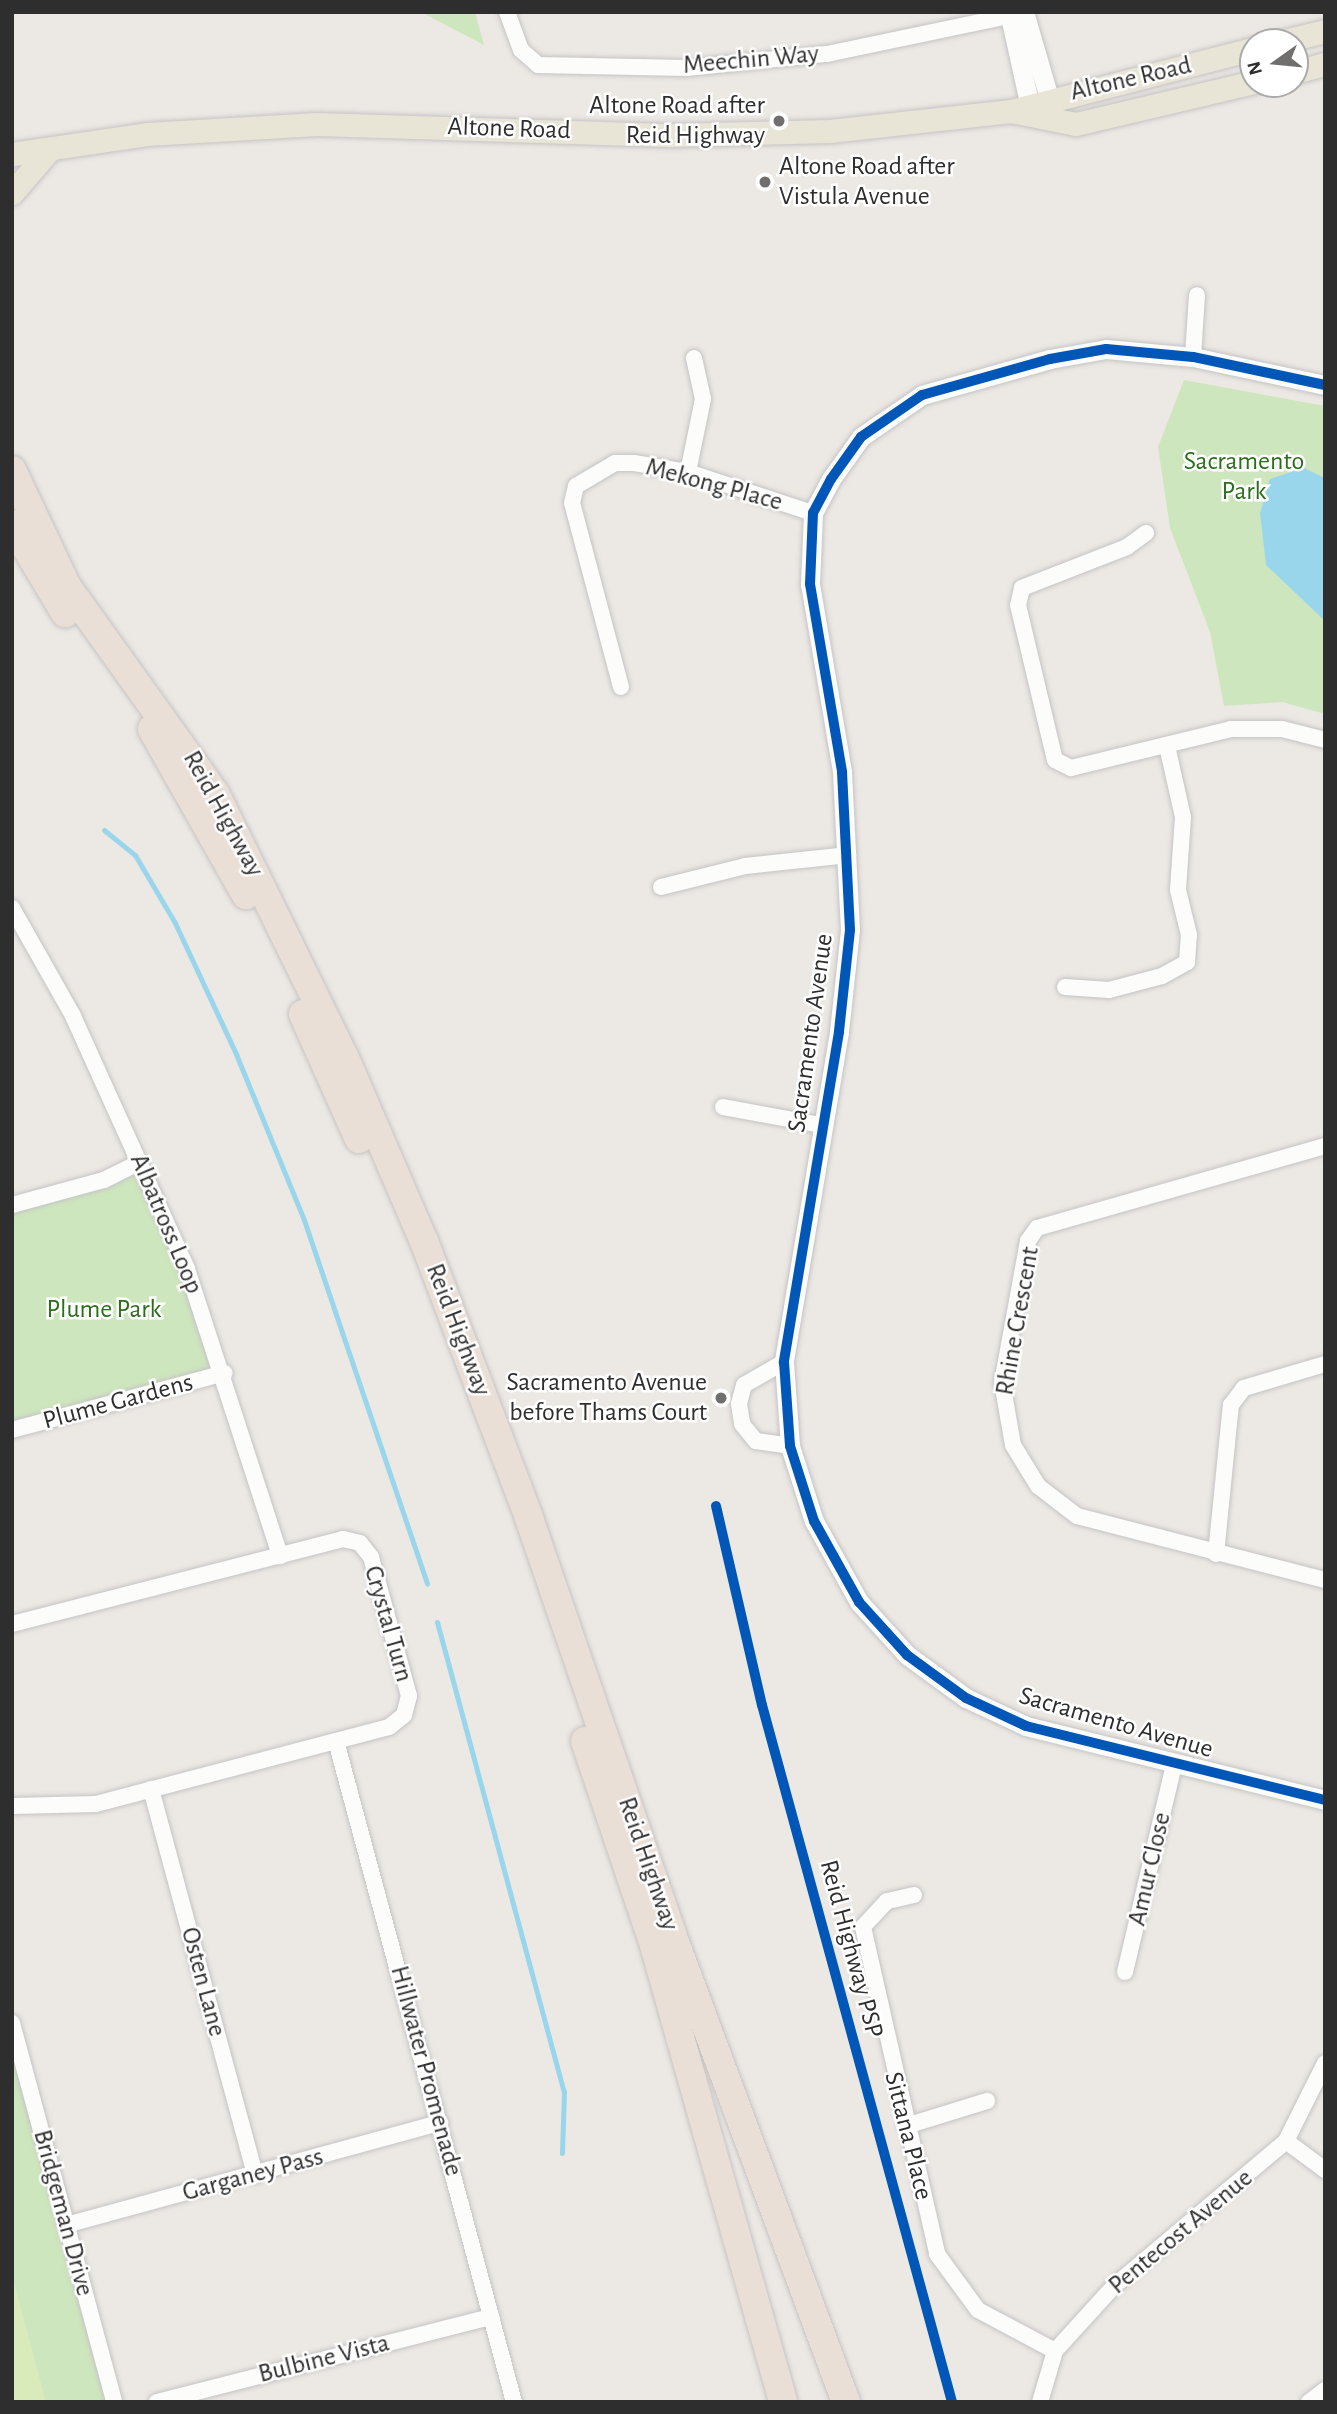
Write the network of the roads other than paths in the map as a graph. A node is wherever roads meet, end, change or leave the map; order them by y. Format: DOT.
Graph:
graph roads {
  1 [pos="507,12"];
  2 [pos="1017,13"];
  3 [pos="1239,52"];
  4 [pos="1239,85"];
  5 [pos="1030,103"];
  6 [pos="50,149"];
  7 [pos="12,154"];
  8 [pos="12,193"];
  9 [pos="1197,295"];
  10 [pos="1193,357"];
  11 [pos="694,358"];
  12 [pos="1325,385"];
  13 [pos="12,470"];
  14 [pos="688,472"];
  15 [pos="813,513"];
  16 [pos="12,524"];
  17 [pos="1146,533"];
  18 [pos="621,687"];
  19 [pos="1325,740"];
  20 [pos="1167,747"];
  21 [pos="848,856"];
  22 [pos="661,887"];
  23 [pos="12,908"];
  24 [pos="1065,987"];
  25 [pos="723,1107"];
  26 [pos="821,1125"];
  27 [pos="1325,1146"];
  28 [pos="140,1162"];
  29 [pos="12,1206"];
  30 [pos="784,1362"];
  31 [pos="1325,1364"];
  32 [pos="224,1373"];
  33 [pos="12,1430"];
  34 [pos="790,1446"];
  35 [pos="1216,1554"];
  36 [pos="280,1556"];
  37 [pos="1325,1580"];
  38 [pos="12,1624"];
  39 [pos="336,1741"];
  40 [pos="1174,1765"];
  41 [pos="151,1789"];
  42 [pos="1325,1800"];
  43 [pos="17,1808"];
  44 [pos="915,1895"];
  45 [pos="1125,1972"];
  46 [pos="12,2023"];
  47 [pos="1325,2063"];
  48 [pos="987,2101"];
  49 [pos="440,2123"];
  50 [pos="906,2126"];
  51 [pos="1286,2141"];
  52 [pos="1325,2170"];
  53 [pos="255,2175"];
  54 [pos="66,2225"];
  55 [pos="491,2317"];
  56 [pos="1055,2351"];
  57 [pos="1325,2390"];
  58 [pos="114,2402"];
  59 [pos="157,2402"];
  60 [pos="514,2402"];
  61 [pos="783,2402"];
  62 [pos="846,2402"];
  63 [pos="1040,2402"];
  64 [pos="1309,2402"];
  1 -- 2 [label="street, Meechin Way"];
  2 -- 5 [label="street"];
  3 -- 5 [label="main road, Altone Road"];
  4 -- 5 [label="main road, Altone Road"];
  5 -- 6 [label="main road, Altone Road"];
  6 -- 7 [label="main road, Altone Road"];
  6 -- 8 [label="main road"];
  9 -- 10 [label="street"];
  10 -- 12 [label="street, Sacramento Avenue"];
  10 -- 15 [label="street, Sacramento Avenue"];
  11 -- 14 [label="street"];
  13 -- 62 [label="highway, Reid Highway"];
  14 -- 15 [label="street, Mekong Place"];
  14 -- 18 [label="street, Mekong Place"];
  15 -- 21 [label="street, Sacramento Avenue"];
  16 -- 61 [label="highway, Reid Highway"];
  17 -- 20 [label="street"];
  19 -- 20 [label="street"];
  20 -- 24 [label="street"];
  21 -- 22 [label="street"];
  21 -- 26 [label="street, Sacramento Avenue"];
  23 -- 28 [label="street, Albatross Loop"];
  25 -- 26 [label="street"];
  26 -- 30 [label="street, Sacramento Avenue"];
  27 -- 35 [label="street, Rhine Crescent"];
  28 -- 29 [label="street"];
  28 -- 32 [label="street, Albatross Loop"];
  30 -- 34 [label="street, Sacramento Avenue"];
  30 -- 34 [label="street"];
  31 -- 35 [label="street"];
  32 -- 33 [label="street, Plume Gardens"];
  32 -- 36 [label="street, Albatross Loop"];
  34 -- 40 [label="street, Sacramento Avenue"];
  35 -- 37 [label="street, Rhine Crescent"];
  36 -- 38 [label="street, Crystal Turn"];
  36 -- 39 [label="street, Crystal Turn"];
  39 -- 41 [label="street, Crystal Turn"];
  39 -- 49 [label="street, Hillwater Promenade"];
  40 -- 42 [label="street, Sacramento Avenue"];
  40 -- 45 [label="street, Amur Close"];
  41 -- 43 [label="street, Crystal Turn"];
  41 -- 53 [label="street, Osten Lane"];
  44 -- 50 [label="street, Sittana Place"];
  46 -- 54 [label="street, Bridgeman Drive"];
  47 -- 51 [label="street, Pentecost Avenue"];
  48 -- 50 [label="street"];
  49 -- 53 [label="street, Garganey Pass"];
  49 -- 55 [label="street, Hillwater Promenade"];
  50 -- 56 [label="street, Sittana Place"];
  51 -- 52 [label="street"];
  51 -- 56 [label="street, Pentecost Avenue"];
  53 -- 54 [label="street, Garganey Pass"];
  54 -- 58 [label="street, Bridgeman Drive"];
  55 -- 59 [label="street, Bulbine Vista"];
  55 -- 60 [label="street, Hillwater Promenade"];
  56 -- 63 [label="street, Pentecost Avenue"];
  57 -- 64 [label="street"];
}
